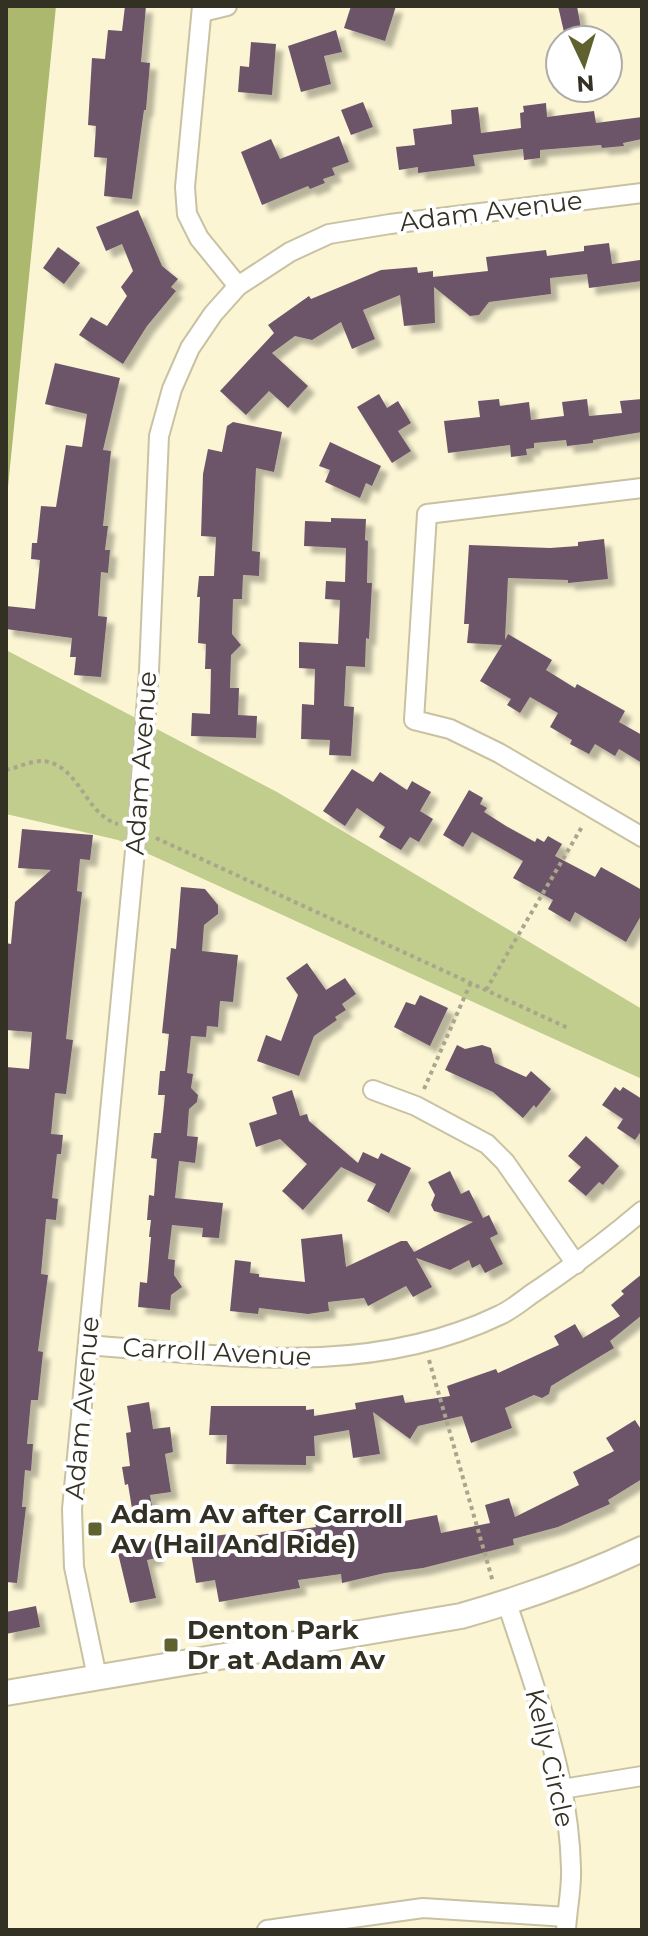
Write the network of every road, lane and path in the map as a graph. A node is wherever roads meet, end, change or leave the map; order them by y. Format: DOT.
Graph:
graph roads {
  1 [pos="227,6"];
  2 [pos="202,9"];
  3 [pos="642,193"];
  4 [pos="238,286"];
  5 [pos="642,488"];
  6 [pos="6,770"];
  7 [pos="592,809"];
  8 [pos="137,830"];
  9 [pos="642,837"];
  10 [pos="471,982"];
  11 [pos="486,990"];
  12 [pos="568,1028"];
  13 [pos="373,1090"];
  14 [pos="416,1106"];
  15 [pos="642,1211"];
  16 [pos="576,1264"];
  17 [pos="424,1343"];
  18 [pos="88,1345"];
  19 [pos="642,1549"];
  20 [pos="504,1604"];
  21 [pos="97,1677"];
  22 [pos="6,1693"];
  23 [pos="642,1776"];
  24 [pos="562,1789"];
  25 [pos="566,1924"];
  26 [pos="289,1928"];
  27 [pos="267,1930"];
  1 -- 2 [label="street"];
  2 -- 4 [label="street"];
  3 -- 4 [label="street, Adam Avenue"];
  4 -- 8 [label="street, Adam Avenue"];
  5 -- 7 [label="street"];
  6 -- 8 [label="path"];
  7 -- 9 [label="street"];
  7 -- 11 [label="path"];
  8 -- 10 [label="path"];
  8 -- 18 [label="street, Adam Avenue"];
  10 -- 11 [label="path"];
  10 -- 14 [label="path"];
  11 -- 12 [label="path"];
  13 -- 14 [label="street"];
  14 -- 16 [label="street"];
  15 -- 16 [label="street, Carroll Avenue"];
  16 -- 17 [label="street, Carroll Avenue"];
  17 -- 18 [label="street, Carroll Avenue"];
  17 -- 20 [label="path"];
  18 -- 21 [label="street, Adam Avenue"];
  19 -- 20 [label="main road"];
  20 -- 21 [label="main road"];
  20 -- 24 [label="street, Kelly Circle"];
  21 -- 22 [label="main road"];
  23 -- 24 [label="street"];
  24 -- 25 [label="street, Kelly Circle"];
  25 -- 26 [label="street, Kelly Circle"];
  26 -- 27 [label="street, Kelly Circle"];
}
